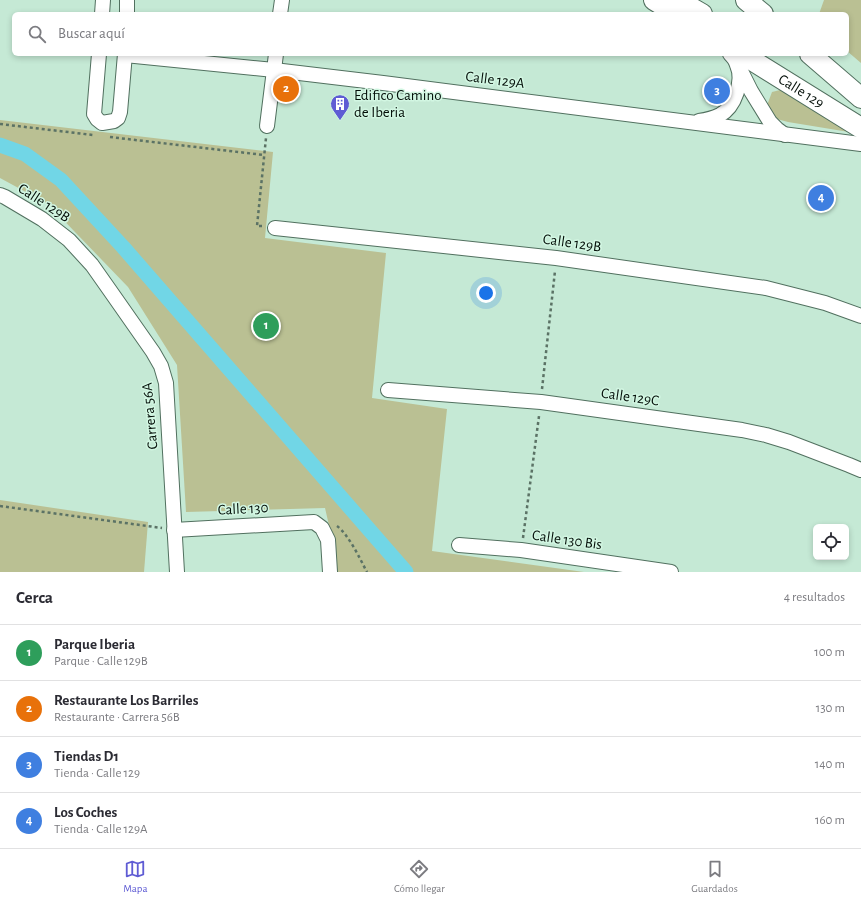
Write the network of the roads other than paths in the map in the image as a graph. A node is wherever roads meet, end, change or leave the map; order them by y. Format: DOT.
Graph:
graph roads {
  1 [pos="103,0"];
  2 [pos="127,0"];
  3 [pos="282,0"];
  4 [pos="654,0"];
  5 [pos="678,0"];
  6 [pos="746,0"];
  7 [pos="102,12"];
  8 [pos="127,12"];
  9 [pos="280,12"];
  10 [pos="674,12"];
  11 [pos="699,12"];
  12 [pos="761,12"];
  13 [pos="99,56"];
  14 [pos="125,56"];
  15 [pos="135,56"];
  16 [pos="276,56"];
  17 [pos="770,56"];
  18 [pos="812,56"];
  19 [pos="737,58"];
  20 [pos="274,70"];
  21 [pos="861,98"];
  22 [pos="861,113"];
  23 [pos="689,122"];
  24 [pos="267,126"];
  25 [pos="861,128"];
  26 [pos="785,135"];
  27 [pos="861,144"];
  28 [pos="0,195"];
  29 [pos="275,228"];
  30 [pos="69,240"];
  31 [pos="861,316"];
  32 [pos="388,390"];
  33 [pos="861,470"];
  34 [pos="174,530"];
  35 [pos="459,545"];
  36 [pos="177,572"];
  37 [pos="330,572"];
  38 [pos="671,572"];
  1 -- 7 [label="street"];
  2 -- 8 [label="street"];
  3 -- 9 [label="street"];
  4 -- 10 [label="main road"];
  5 -- 11 [label="main road"];
  6 -- 12 [label="main road"];
  13 -- 14 [label="street"];
  15 -- 20 [label="street, Calle 129A"];
  16 -- 20 [label="street"];
  17 -- 22 [label="main road, Calle 129"];
  18 -- 21 [label="main road"];
  19 -- 23 [label="street"];
  19 -- 25 [label="main road, Calle 129"];
  19 -- 26 [label="street"];
  20 -- 23 [label="street, Calle 129A"];
  20 -- 24 [label="street"];
  23 -- 26 [label="street, Calle 129A"];
  26 -- 27 [label="street, Calle 129A"];
  28 -- 30 [label="street, Calle 129B"];
  29 -- 31 [label="street, Calle 129B"];
  30 -- 34 [label="street, Carrera 56A"];
  32 -- 33 [label="street, Calle 129C"];
  34 -- 36 [label="street, Carrera 56A"];
  34 -- 37 [label="street, Calle 130"];
  35 -- 38 [label="street, Calle 130 Bis"];
}
